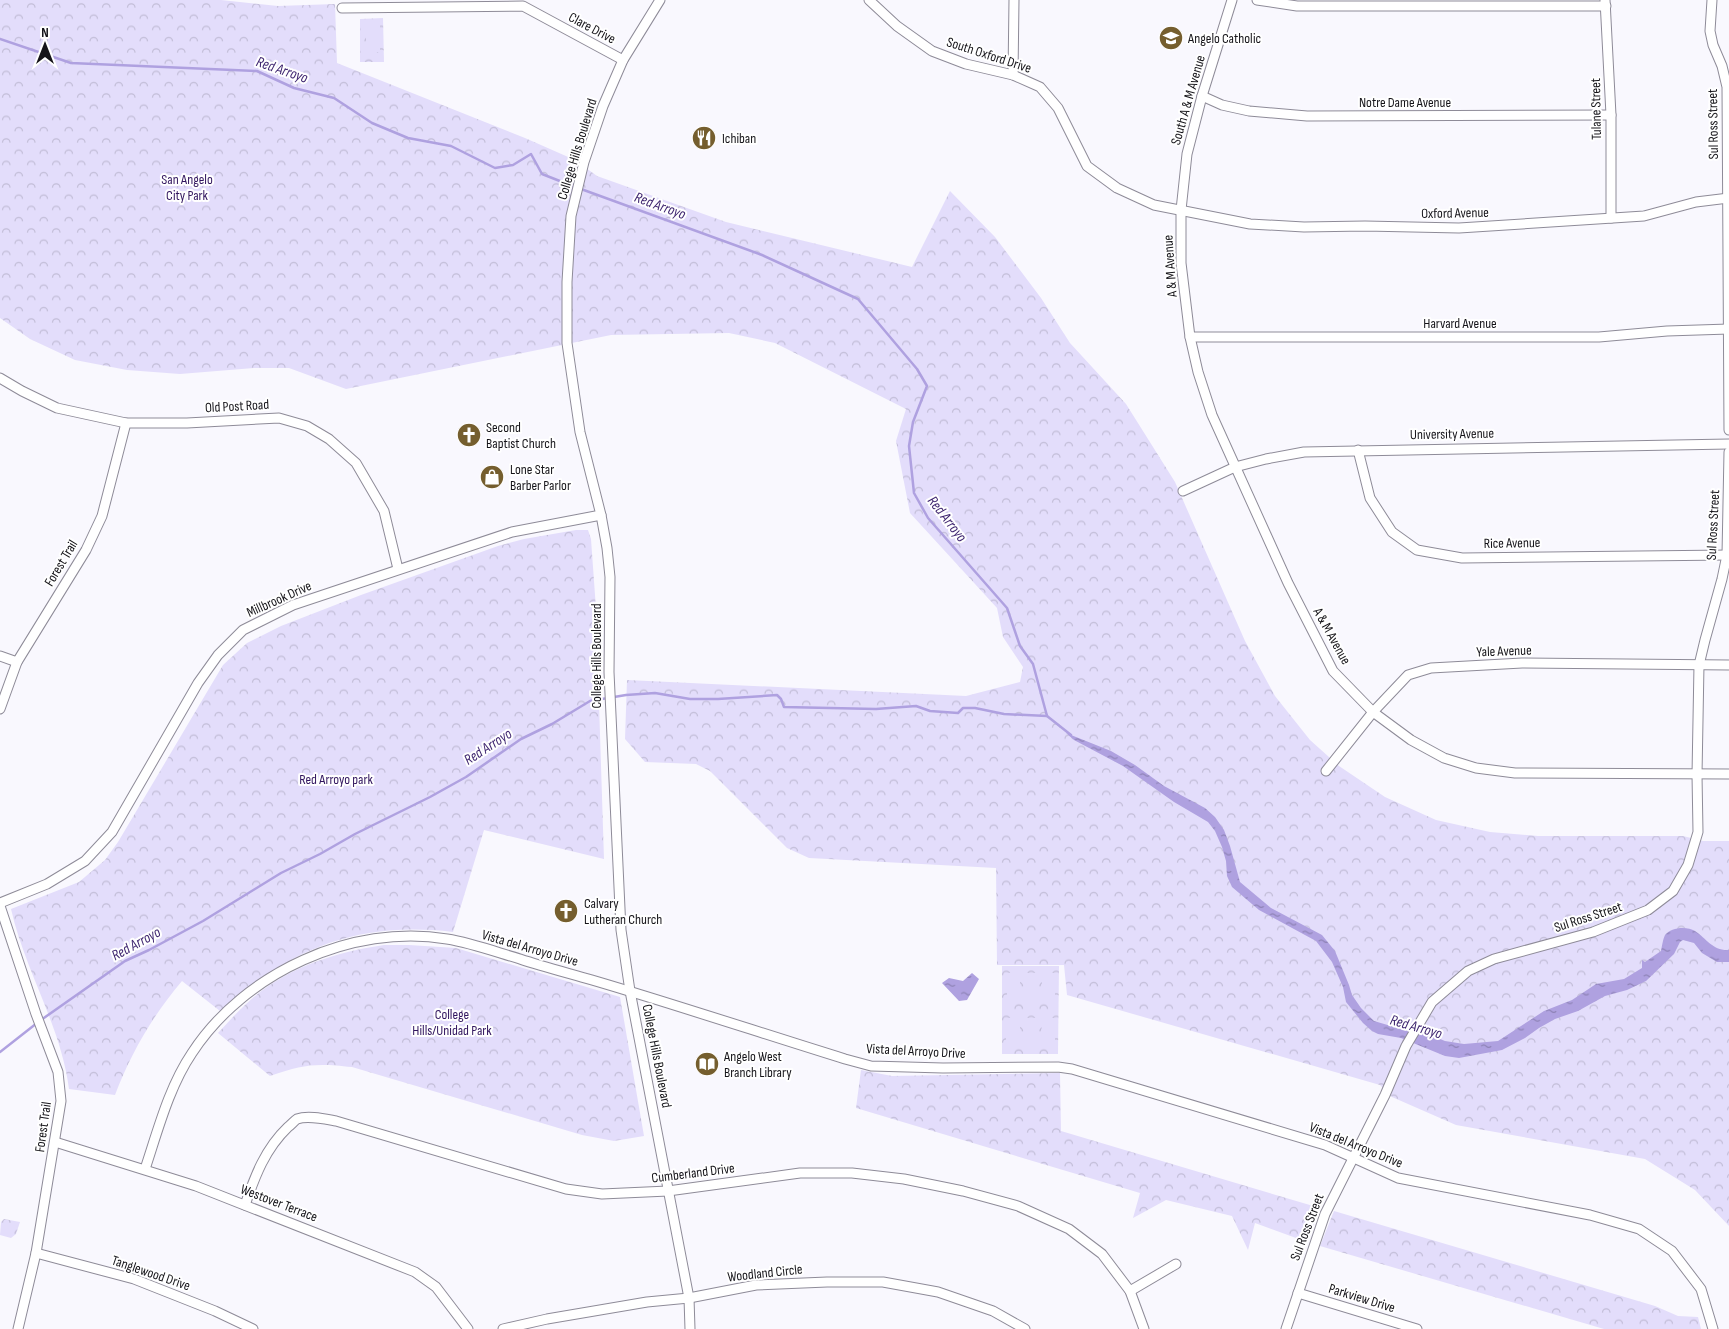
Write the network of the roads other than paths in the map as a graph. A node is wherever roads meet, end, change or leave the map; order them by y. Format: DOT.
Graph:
graph roads {
  1 [pos="660,0"];
  2 [pos="869,0"];
  3 [pos="1014,0"];
  4 [pos="1232,0"];
  5 [pos="1257,0"];
  6 [pos="1712,0"];
  7 [pos="1606,3"];
  8 [pos="398,4"];
  9 [pos="342,8"];
  10 [pos="624,60"];
  11 [pos="1013,75"];
  12 [pos="1202,96"];
  13 [pos="1611,116"];
  14 [pos="1728,118"];
  15 [pos="1728,198"];
  16 [pos="1181,210"];
  17 [pos="1611,218"];
  18 [pos="1728,329"];
  19 [pos="1190,337"];
  20 [pos="0,378"];
  21 [pos="126,423"];
  22 [pos="1729,430"];
  23 [pos="1729,444"];
  24 [pos="1358,450"];
  25 [pos="1729,452"];
  26 [pos="1235,468"];
  27 [pos="1183,491"];
  28 [pos="601,515"];
  29 [pos="1728,555"];
  30 [pos="398,569"];
  31 [pos="0,656"];
  32 [pos="17,662"];
  33 [pos="1699,665"];
  34 [pos="1729,665"];
  35 [pos="0,709"];
  36 [pos="1373,712"];
  37 [pos="1326,771"];
  38 [pos="1729,774"];
  39 [pos="1697,775"];
  40 [pos="0,904"];
  41 [pos="630,991"];
  42 [pos="55,1142"];
  43 [pos="1352,1158"];
  44 [pos="145,1170"];
  45 [pos="668,1191"];
  46 [pos="245,1205"];
  47 [pos="36,1253"];
  48 [pos="1176,1264"];
  49 [pos="1130,1291"];
  50 [pos="1298,1293"];
  51 [pos="690,1298"];
  52 [pos="18,1329"];
  53 [pos="253,1329"];
  54 [pos="468,1329"];
  55 [pos="503,1329"];
  56 [pos="690,1329"];
  57 [pos="1025,1329"];
  58 [pos="1144,1329"];
  59 [pos="1286,1329"];
  60 [pos="1417,1329"];
  61 [pos="1714,1329"];
  1 -- 10 [label="street, College Hills Boulevard"];
  2 -- 11 [label="street, South Oxford Drive"];
  3 -- 11 [label="street"];
  4 -- 12 [label="street, South A & M Avenue"];
  5 -- 7 [label="street"];
  6 -- 14 [label="street, Sul Ross Street"];
  7 -- 13 [label="street, Tulane Street"];
  8 -- 9 [label="street, Clare Drive"];
  8 -- 10 [label="street, Clare Drive"];
  10 -- 28 [label="street, College Hills Boulevard"];
  11 -- 16 [label="street, South Oxford Drive"];
  12 -- 13 [label="street, Notre Dame Avenue"];
  12 -- 16 [label="street, South A & M Avenue"];
  13 -- 17 [label="street, Tulane Street"];
  14 -- 15 [label="street, Sul Ross Street"];
  15 -- 17 [label="street, Oxford Avenue"];
  15 -- 18 [label="street, Sul Ross Street"];
  16 -- 17 [label="street, Oxford Avenue"];
  16 -- 19 [label="street, A & M Avenue"];
  18 -- 19 [label="street, Harvard Avenue"];
  18 -- 22 [label="street, Sul Ross Street"];
  19 -- 26 [label="street, A & M Avenue"];
  20 -- 21 [label="street, Old Post Road"];
  21 -- 30 [label="street, Old Post Road"];
  21 -- 32 [label="street, Forest Trail"];
  23 -- 24 [label="street, University Avenue"];
  24 -- 26 [label="street, University Avenue"];
  24 -- 29 [label="street, Rice Avenue"];
  25 -- 29 [label="street, Sul Ross Street"];
  26 -- 27 [label="street, University Avenue"];
  26 -- 36 [label="street, A & M Avenue"];
  28 -- 30 [label="street, Millbrook Drive"];
  28 -- 41 [label="street, College Hills Boulevard"];
  29 -- 33 [label="street, Sul Ross Street"];
  30 -- 40 [label="street, Millbrook Drive"];
  31 -- 32 [label="street"];
  32 -- 35 [label="street, Forest Trail"];
  33 -- 34 [label="street, Yale Avenue"];
  33 -- 36 [label="street, Yale Avenue"];
  33 -- 39 [label="street, Sul Ross Street"];
  36 -- 37 [label="street, Yale Avenue"];
  36 -- 39 [label="street, A & M Avenue"];
  38 -- 39 [label="street, A & M Avenue"];
  39 -- 43 [label="street, Sul Ross Street"];
  40 -- 42 [label="street, Forest Trail"];
  41 -- 43 [label="street, Vista del Arroyo Drive"];
  41 -- 44 [label="street, Vista del Arroyo Drive"];
  41 -- 45 [label="street, College Hills Boulevard"];
  42 -- 44 [label="street, Westover Terrace"];
  42 -- 47 [label="street, Forest Trail"];
  43 -- 50 [label="street, Sul Ross Street"];
  43 -- 61 [label="street, Vista del Arroyo Drive"];
  44 -- 46 [label="street, Westover Terrace"];
  45 -- 46 [label="street, Cumberland Drive"];
  45 -- 49 [label="street, Cumberland Drive"];
  45 -- 51 [label="street, College Hills Boulevard"];
  46 -- 54 [label="street, Westover Terrace"];
  47 -- 52 [label="street, Forest Trail"];
  47 -- 53 [label="street, Tanglewood Drive"];
  48 -- 49 [label="street"];
  49 -- 58 [label="street, Cumberland Drive"];
  50 -- 59 [label="street, Sul Ross Street"];
  50 -- 60 [label="street, Parkview Drive"];
  51 -- 55 [label="street, Woodland Circle"];
  51 -- 56 [label="street, College Hills Boulevard"];
  51 -- 57 [label="street, Woodland Circle"];
}
